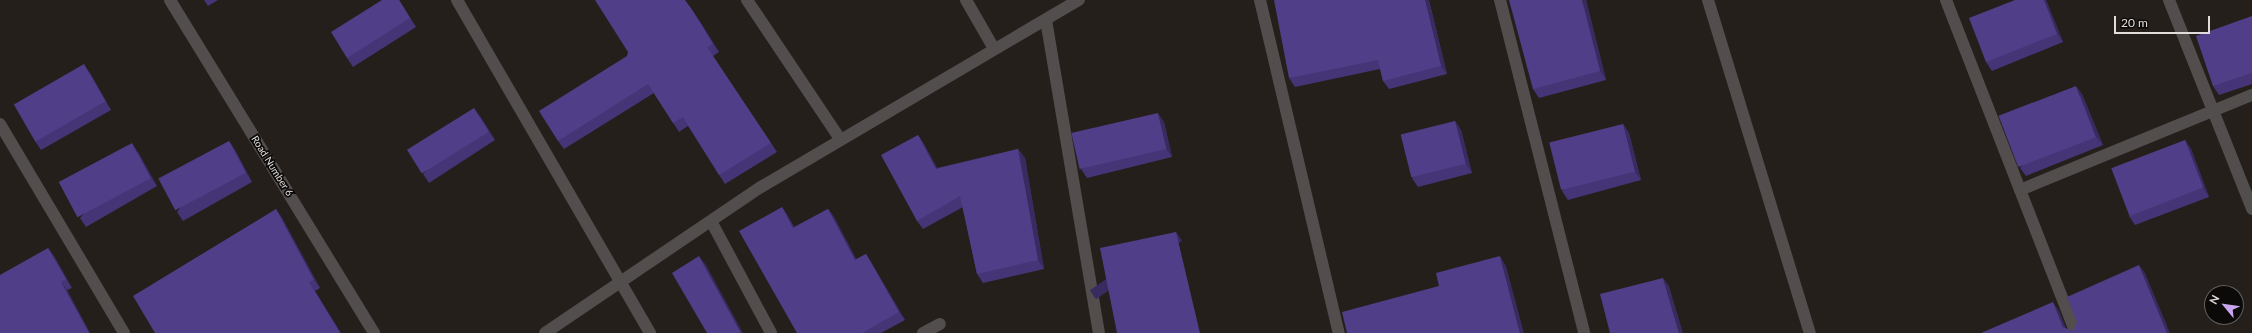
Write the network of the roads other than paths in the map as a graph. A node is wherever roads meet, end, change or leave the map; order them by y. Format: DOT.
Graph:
graph roads {
  1 [pos="170,0"];
  2 [pos="457,0"];
  3 [pos="747,0"];
  4 [pos="966,0"];
  5 [pos="1079,0"];
  6 [pos="1260,0"];
  7 [pos="1500,0"];
  8 [pos="1708,0"];
  9 [pos="1946,0"];
  10 [pos="2169,0"];
  11 [pos="1046,20"];
  12 [pos="993,47"];
  13 [pos="2252,95"];
  14 [pos="2213,111"];
  15 [pos="0,124"];
  16 [pos="840,139"];
  17 [pos="2020,190"];
  18 [pos="2252,209"];
  19 [pos="711,221"];
  20 [pos="623,282"];
  21 [pos="940,324"];
  22 [pos="124,333"];
  23 [pos="374,333"];
  24 [pos="545,333"];
  25 [pos="650,333"];
  26 [pos="771,333"];
  27 [pos="922,333"];
  28 [pos="1099,333"];
  29 [pos="1339,333"];
  30 [pos="1584,333"];
  31 [pos="1810,333"];
  32 [pos="2076,333"];
  1 -- 23 [label="street, Road Number 6"];
  2 -- 20 [label="street"];
  3 -- 16 [label="street"];
  4 -- 12 [label="street"];
  5 -- 11 [label="street"];
  6 -- 29 [label="street"];
  7 -- 30 [label="street"];
  8 -- 31 [label="street"];
  9 -- 17 [label="street"];
  10 -- 14 [label="street"];
  11 -- 12 [label="street"];
  11 -- 28 [label="street"];
  12 -- 16 [label="street"];
  13 -- 14 [label="street"];
  14 -- 17 [label="street"];
  14 -- 18 [label="street"];
  15 -- 22 [label="street"];
  16 -- 19 [label="street"];
  17 -- 32 [label="street"];
  19 -- 20 [label="street"];
  19 -- 26 [label="street"];
  20 -- 24 [label="street"];
  20 -- 25 [label="street"];
  21 -- 27 [label="street"];
}
